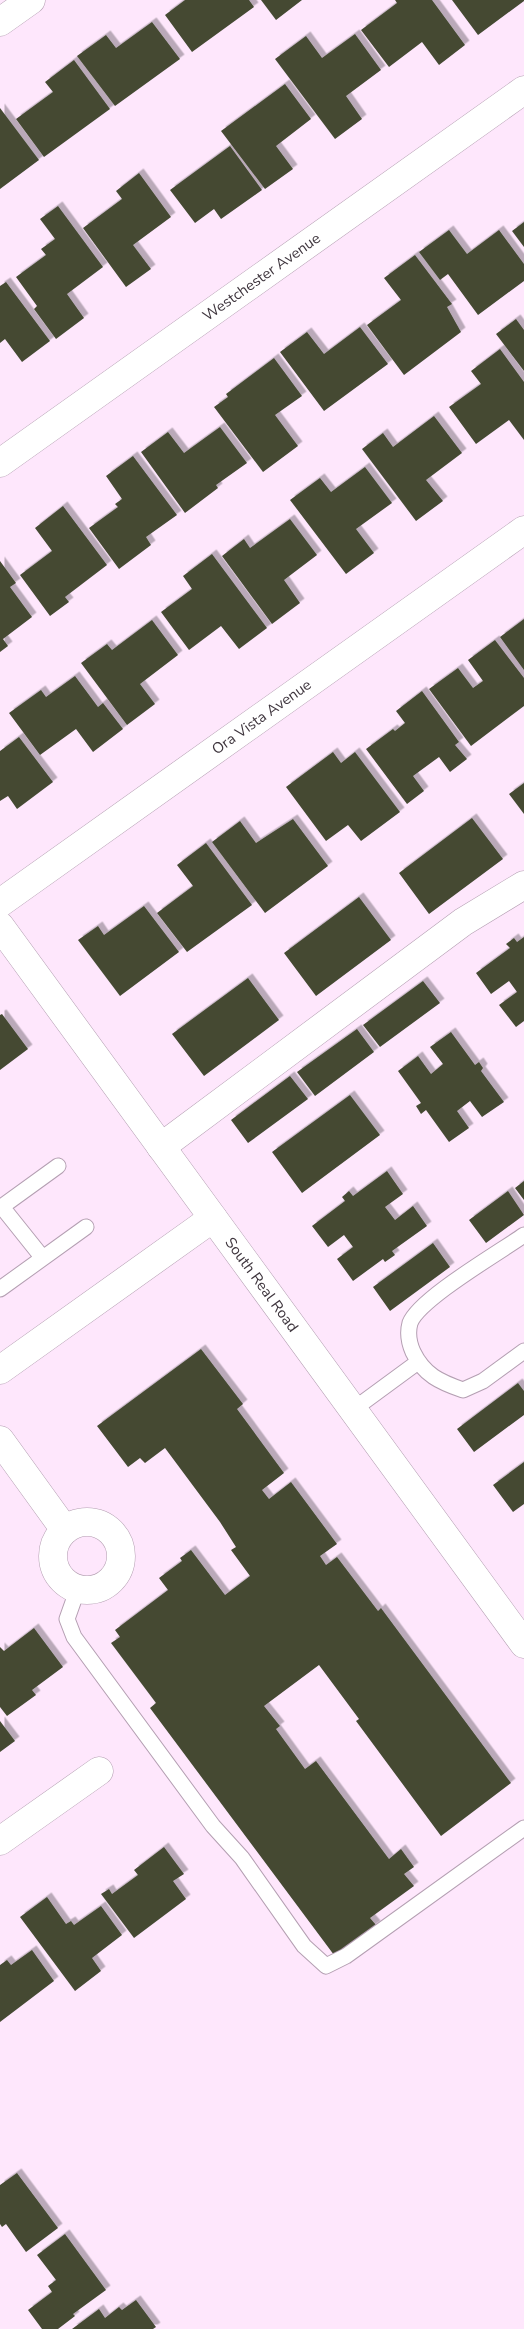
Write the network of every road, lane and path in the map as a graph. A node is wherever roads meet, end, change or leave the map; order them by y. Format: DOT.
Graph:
graph roads {
  1 [pos="31,0"];
  2 [pos="0,22"];
  3 [pos="524,90"];
  4 [pos="0,463"];
  5 [pos="524,530"];
  6 [pos="524,885"];
  7 [pos="0,903"];
  8 [pos="0,926"];
  9 [pos="161,1148"];
  10 [pos="58,1166"];
  11 [pos="1,1208"];
  12 [pos="213,1218"];
  13 [pos="86,1227"];
  14 [pos="524,1235"];
  15 [pos="42,1257"];
  16 [pos="0,1289"];
  17 [pos="524,1351"];
  18 [pos="418,1362"];
  19 [pos="0,1370"];
  20 [pos="354,1409"];
  21 [pos="0,1440"];
  22 [pos="65,1530"];
  23 [pos="78,1588"];
  24 [pos="524,1644"];
  25 [pos="98,1771"];
  26 [pos="524,1828"];
  27 [pos="0,1841"];
  1 -- 2 [label="street"];
  3 -- 4 [label="street, Westchester Avenue"];
  5 -- 7 [label="street, Ora Vista Avenue"];
  6 -- 9 [label="street"];
  8 -- 9 [label="street, South Real Road"];
  9 -- 12 [label="street, South Real Road"];
  10 -- 11 [label="lane"];
  11 -- 15 [label="lane"];
  12 -- 19 [label="street"];
  12 -- 20 [label="street, South Real Road"];
  13 -- 15 [label="lane"];
  14 -- 18 [label="lane"];
  15 -- 16 [label="lane"];
  17 -- 18 [label="lane"];
  18 -- 20 [label="lane"];
  20 -- 24 [label="street, South Real Road"];
  21 -- 22 [label="street"];
  22 -- 23 [label="street"];
  22 -- 23 [label="street"];
  23 -- 26 [label="lane"];
  25 -- 27 [label="street"];
}
